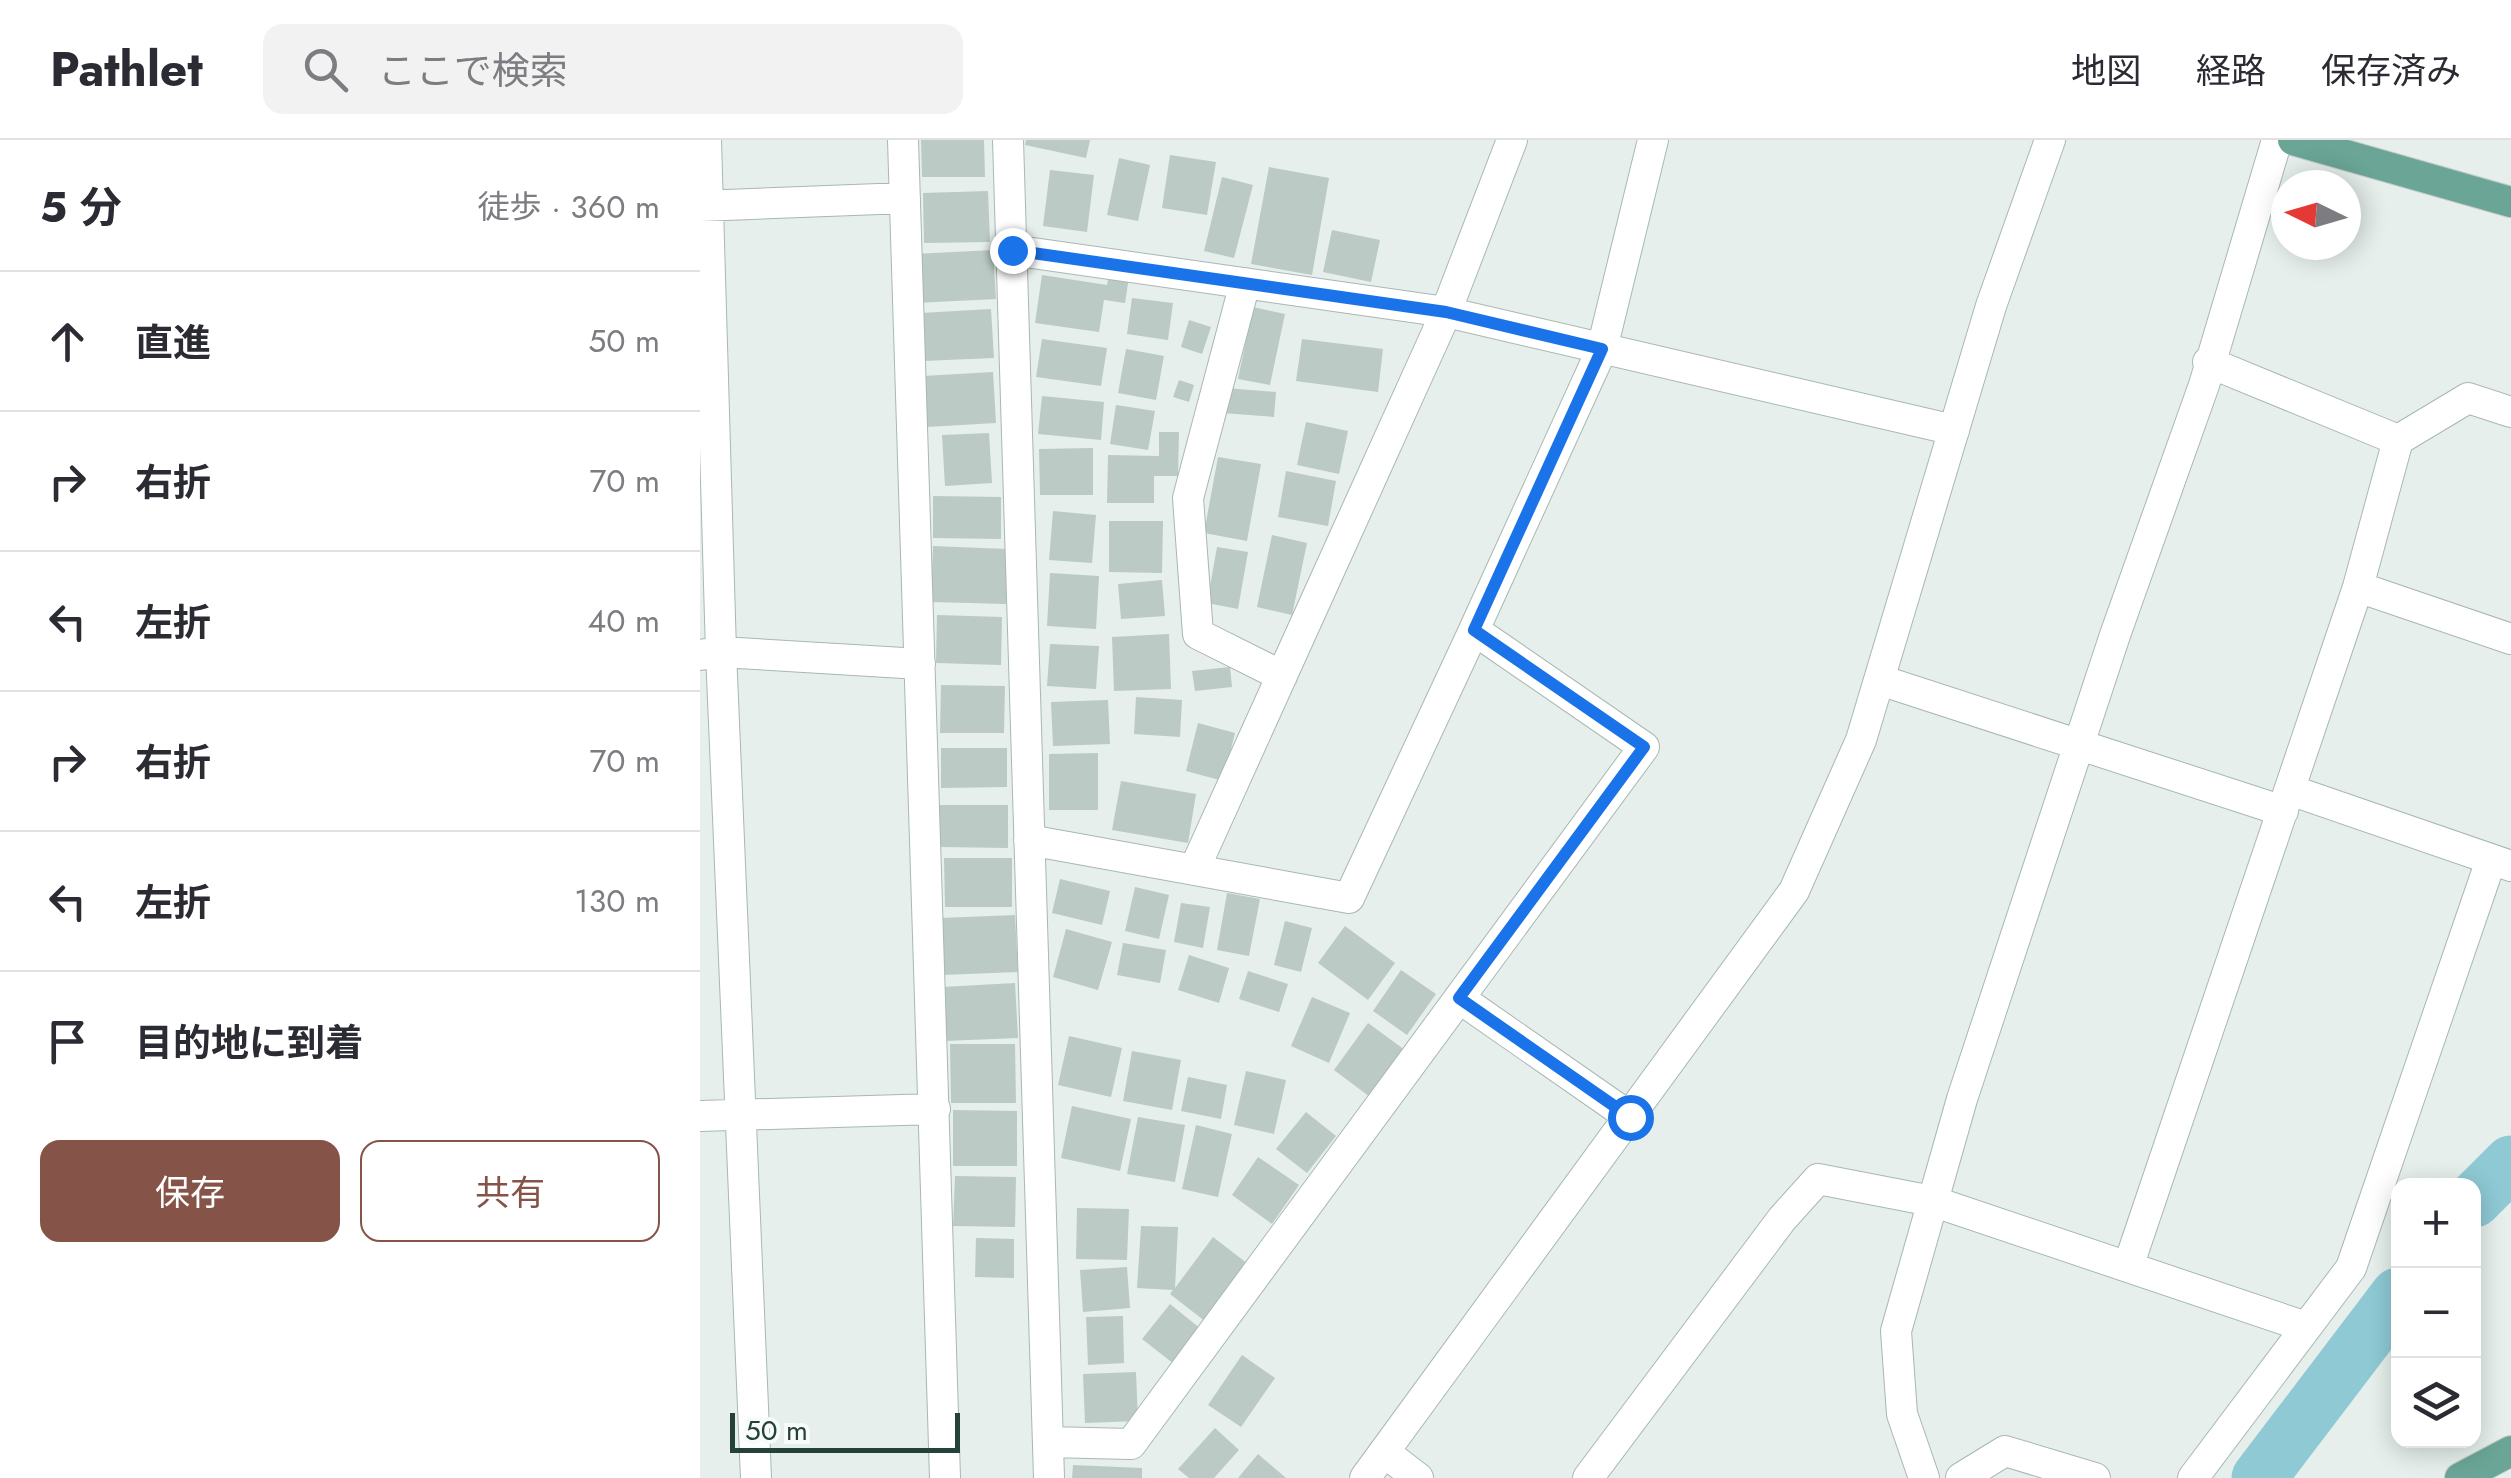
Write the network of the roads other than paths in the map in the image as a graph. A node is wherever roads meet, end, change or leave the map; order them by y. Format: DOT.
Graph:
graph roads {
  1 [pos="706,140"];
  2 [pos="903,140"];
  3 [pos="1008,140"];
  4 [pos="1512,140"];
  5 [pos="1654,140"];
  6 [pos="2050,140"];
  7 [pos="2277,140"];
  8 [pos="2293,140"];
  9 [pos="905,198"];
  10 [pos="2511,202"];
  11 [pos="704,205"];
  12 [pos="1012,250"];
  13 [pos="1244,283"];
  14 [pos="1446,312"];
  15 [pos="1602,349"];
  16 [pos="2208,362"];
  17 [pos="2511,412"];
  18 [pos="1954,430"];
  19 [pos="2398,440"];
  20 [pos="2358,587"];
  21 [pos="1474,630"];
  22 [pos="2511,638"];
  23 [pos="710,654"];
  24 [pos="920,664"];
  25 [pos="1282,676"];
  26 [pos="1880,680"];
  27 [pos="2080,744"];
  28 [pos="2287,801"];
  29 [pos="1029,840"];
  30 [pos="2501,863"];
  31 [pos="1194,870"];
  32 [pos="1459,998"];
  33 [pos="935,1109"];
  34 [pos="744,1115"];
  35 [pos="700,1116"];
  36 [pos="1630,1117"];
  37 [pos="1932,1201"];
  38 [pos="2128,1267"];
  39 [pos="2306,1328"];
  40 [pos="1048,1442"];
  41 [pos="2511,1451"];
  42 [pos="1384,1452"];
  43 [pos="756,1478"];
  44 [pos="945,1478"];
  45 [pos="1049,1478"];
  46 [pos="1364,1478"];
  47 [pos="1418,1478"];
  48 [pos="1588,1478"];
  49 [pos="1924,1478"];
  50 [pos="1961,1478"];
  51 [pos="2095,1478"];
  52 [pos="2193,1478"];
  53 [pos="2460,1478"];
  1 -- 11 [label="street"];
  2 -- 9 [label="street"];
  3 -- 12 [label="street"];
  4 -- 14 [label="street"];
  5 -- 15 [label="street"];
  6 -- 18 [label="street"];
  7 -- 16 [label="street"];
  8 -- 10 [label="main road"];
  9 -- 11 [label="street"];
  9 -- 24 [label="street"];
  11 -- 23 [label="street"];
  12 -- 13 [label="street"];
  12 -- 29 [label="street"];
  13 -- 14 [label="street"];
  13 -- 25 [label="street"];
  14 -- 15 [label="street"];
  14 -- 25 [label="street"];
  15 -- 18 [label="street"];
  15 -- 21 [label="street"];
  16 -- 19 [label="street"];
  16 -- 27 [label="street"];
  17 -- 19 [label="street"];
  18 -- 26 [label="street"];
  19 -- 20 [label="street"];
  20 -- 22 [label="street"];
  20 -- 28 [label="street"];
  21 -- 31 [label="street"];
  21 -- 32 [label="street"];
  23 -- 24 [label="street"];
  23 -- 34 [label="street"];
  24 -- 33 [label="street"];
  25 -- 31 [label="street"];
  26 -- 27 [label="street"];
  26 -- 36 [label="street"];
  27 -- 28 [label="street"];
  27 -- 37 [label="street"];
  28 -- 30 [label="street"];
  28 -- 38 [label="street"];
  29 -- 31 [label="street"];
  29 -- 40 [label="street"];
  30 -- 39 [label="street"];
  32 -- 36 [label="street"];
  32 -- 40 [label="street"];
  33 -- 34 [label="street"];
  33 -- 44 [label="street"];
  34 -- 35 [label="street"];
  34 -- 43 [label="street"];
  36 -- 42 [label="street"];
  37 -- 38 [label="street"];
  37 -- 48 [label="street"];
  37 -- 49 [label="street"];
  38 -- 39 [label="street"];
  39 -- 52 [label="street"];
  40 -- 45 [label="street"];
  41 -- 53 [label="main road"];
  42 -- 46 [label="street"];
  42 -- 47 [label="street"];
  50 -- 51 [label="street"];
}
